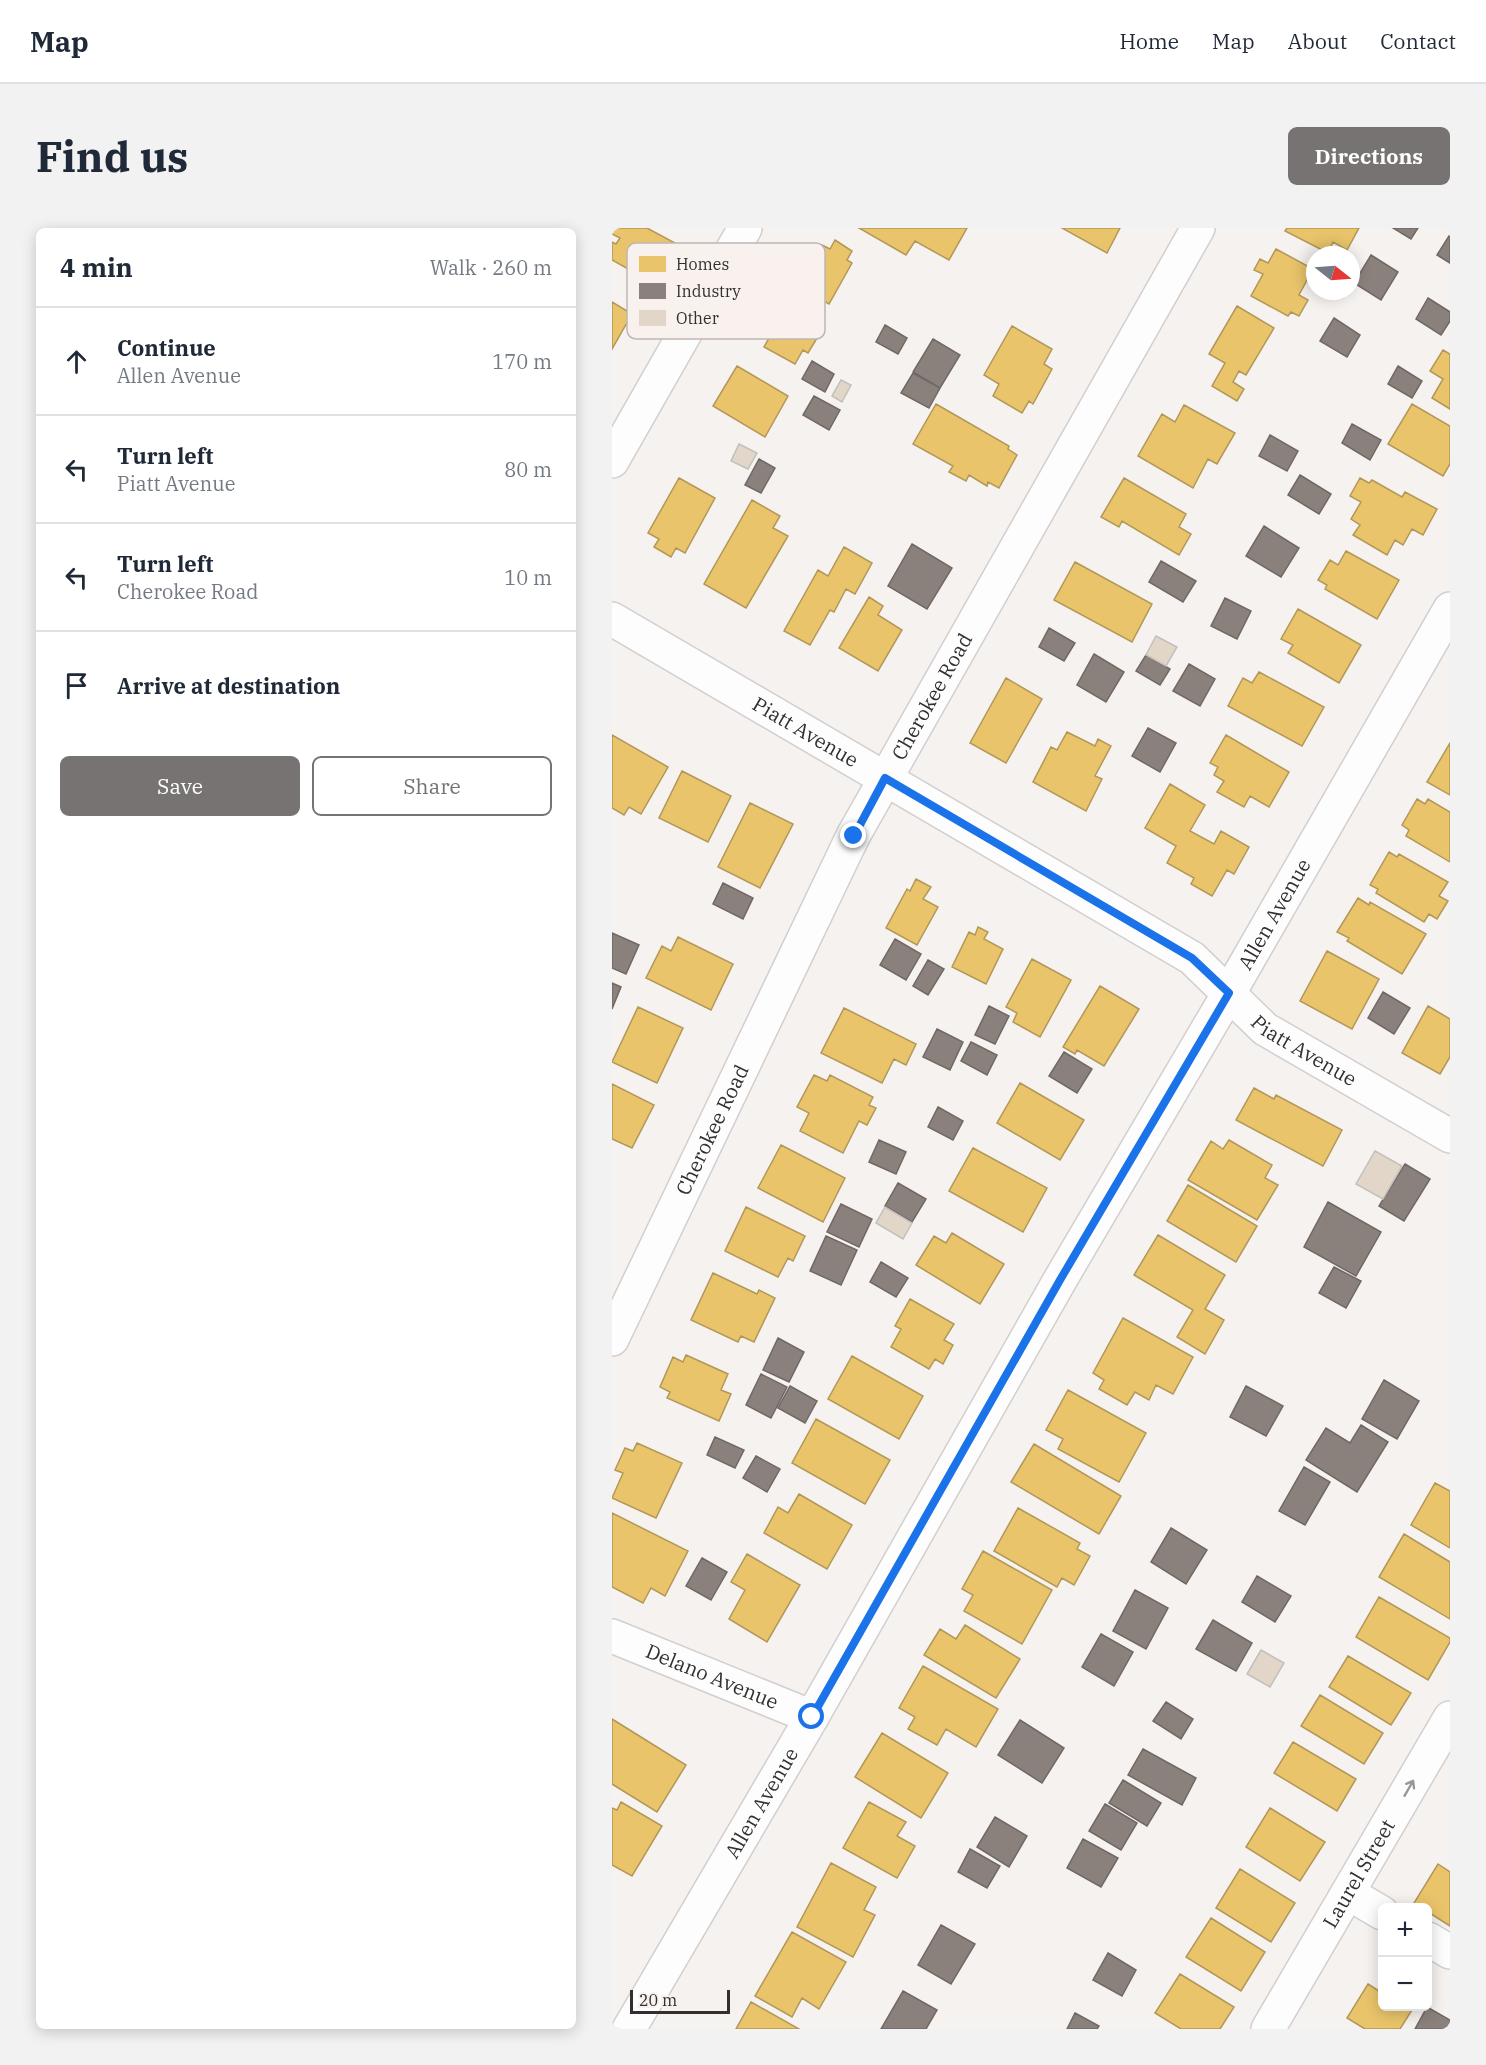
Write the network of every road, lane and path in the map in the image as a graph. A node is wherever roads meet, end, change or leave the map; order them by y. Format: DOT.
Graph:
graph roads {
  1 [pos="746,228"];
  2 [pos="1198,228"];
  3 [pos="737,243"];
  4 [pos="682,339"];
  5 [pos="612,461"];
  6 [pos="1450,609"];
  7 [pos="612,619"];
  8 [pos="885,778"];
  9 [pos="1229,993"];
  10 [pos="1450,1136"];
  11 [pos="612,1339"];
  12 [pos="612,1636"];
  13 [pos="812,1717"];
  14 [pos="1450,1718"];
  15 [pos="1348,1893"];
  16 [pos="1378,1910"];
  17 [pos="1432,1941"];
  18 [pos="1450,1952"];
  19 [pos="629,2029"];
  20 [pos="1268,2029"];
  1 -- 3 [label="street"];
  2 -- 8 [label="street, Cherokee Road"];
  4 -- 5 [label="street"];
  6 -- 9 [label="street, Allen Avenue"];
  7 -- 8 [label="street, Piatt Avenue"];
  8 -- 9 [label="street, Piatt Avenue"];
  8 -- 11 [label="street, Cherokee Road"];
  9 -- 10 [label="street, Piatt Avenue"];
  9 -- 13 [label="street, Allen Avenue"];
  12 -- 13 [label="street, Delano Avenue"];
  13 -- 19 [label="street, Allen Avenue"];
  15 -- 14 [label="street, Laurel Street, one-way"];
  15 -- 16 [label="street"];
  15 -- 20 [label="street, Laurel Street"];
  17 -- 18 [label="street"];
}
